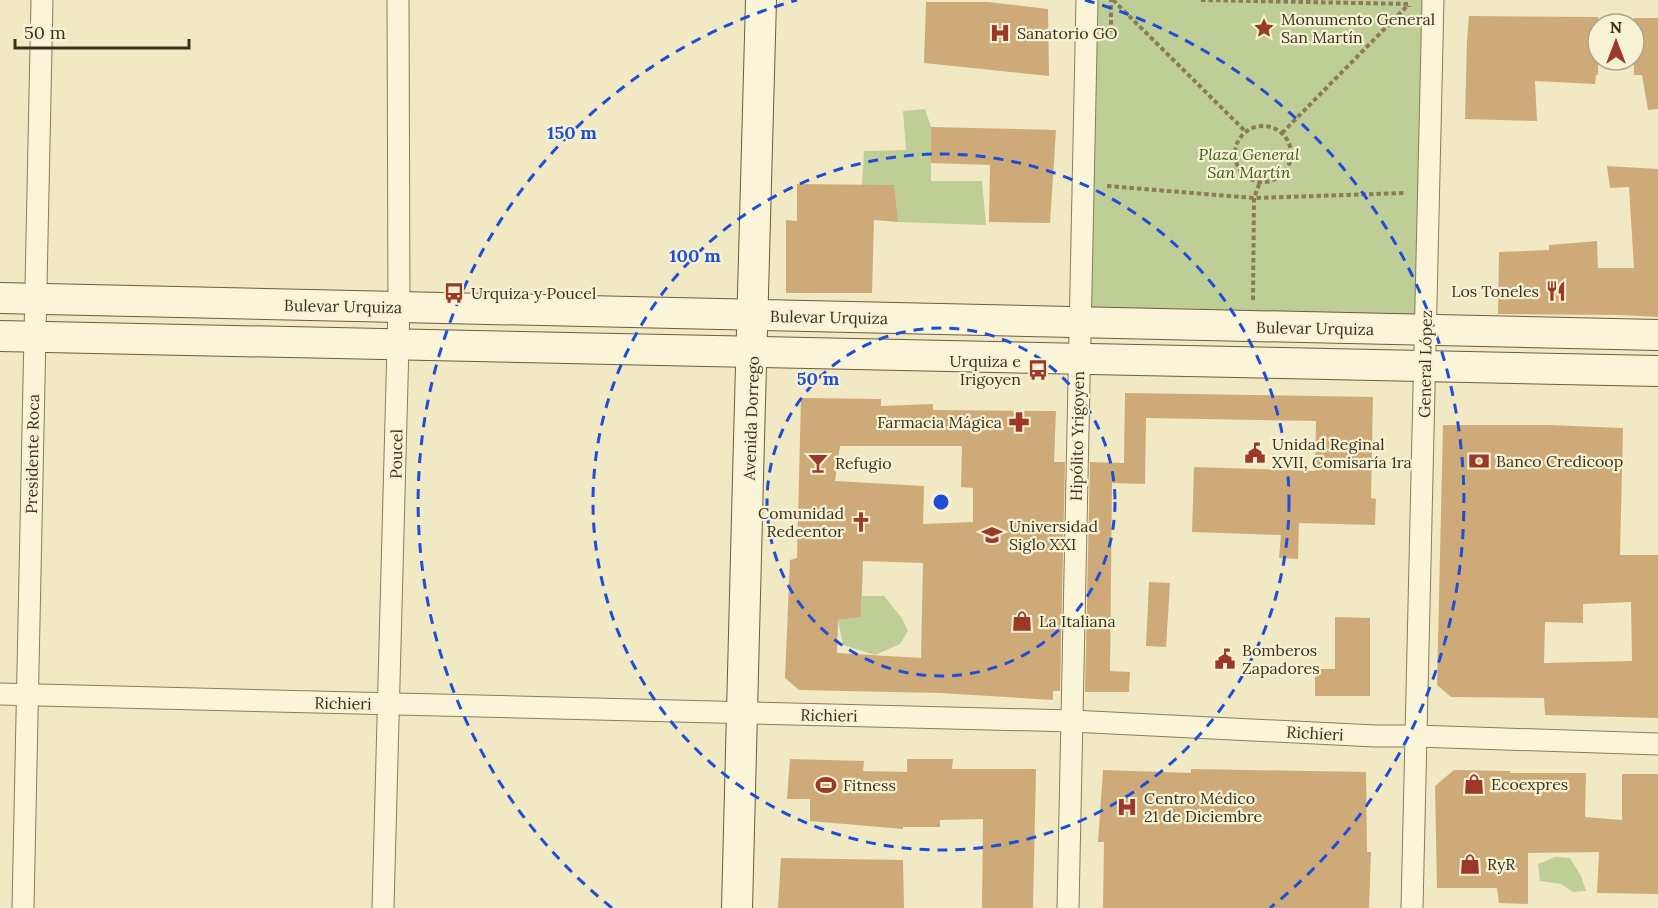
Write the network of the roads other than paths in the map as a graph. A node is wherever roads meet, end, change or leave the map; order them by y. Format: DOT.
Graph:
graph roads {
  1 [pos="42,0"];
  2 [pos="399,0"];
  3 [pos="761,0"];
  4 [pos="1087,0"];
  5 [pos="1433,0"];
  6 [pos="0,298"];
  7 [pos="36,299"];
  8 [pos="399,307"];
  9 [pos="754,315"];
  10 [pos="1080,323"];
  11 [pos="1425,330"];
  12 [pos="1658,335"];
  13 [pos="0,336"];
  14 [pos="35,337"];
  15 [pos="398,344"];
  16 [pos="753,352"];
  17 [pos="1079,358"];
  18 [pos="1425,366"];
  19 [pos="1658,371"];
  20 [pos="0,694"];
  21 [pos="27,695"];
  22 [pos="390,704"];
  23 [pos="741,713"];
  24 [pos="1071,721"];
  25 [pos="1416,736"];
  26 [pos="1658,744"];
  27 [pos="23,908"];
  28 [pos="383,908"];
  29 [pos="737,908"];
  30 [pos="1068,908"];
  31 [pos="1412,908"];
  1 -- 7 [label="street, Presidente Roca"];
  2 -- 8 [label="street, Poucel"];
  3 -- 9 [label="main road, Avenida Dorrego"];
  4 -- 10 [label="street, Hipólito Yrigoyen"];
  5 -- 11 [label="street, General López"];
  6 -- 7 [label="main road, Bulevar Urquiza"];
  7 -- 8 [label="main road, Bulevar Urquiza"];
  7 -- 14 [label="street, Presidente Roca"];
  8 -- 9 [label="main road, Bulevar Urquiza"];
  8 -- 15 [label="street, Poucel"];
  9 -- 10 [label="main road, Bulevar Urquiza"];
  9 -- 16 [label="main road, Avenida Dorrego"];
  10 -- 11 [label="main road, Bulevar Urquiza"];
  10 -- 17 [label="street, Hipólito Yrigoyen"];
  11 -- 12 [label="main road, Bulevar Urquiza"];
  11 -- 18 [label="street, General López"];
  13 -- 14 [label="main road"];
  14 -- 15 [label="main road"];
  14 -- 21 [label="street, Presidente Roca"];
  15 -- 16 [label="main road"];
  15 -- 22 [label="street, Poucel"];
  16 -- 17 [label="main road"];
  16 -- 23 [label="main road, Avenida Dorrego"];
  17 -- 18 [label="main road"];
  17 -- 24 [label="street, Hipólito Yrigoyen"];
  18 -- 19 [label="main road"];
  18 -- 25 [label="street, General López"];
  20 -- 21 [label="street, Richieri"];
  21 -- 22 [label="street, Richieri"];
  21 -- 27 [label="street, Presidente Roca"];
  22 -- 23 [label="street, Richieri"];
  22 -- 28 [label="street, Poucel"];
  23 -- 24 [label="street, Richieri"];
  23 -- 29 [label="main road, Avenida Dorrego"];
  24 -- 25 [label="street, Richieri"];
  24 -- 30 [label="street, Hipólito Yrigoyen"];
  25 -- 26 [label="street, Richieri"];
  25 -- 31 [label="street, General López"];
}
